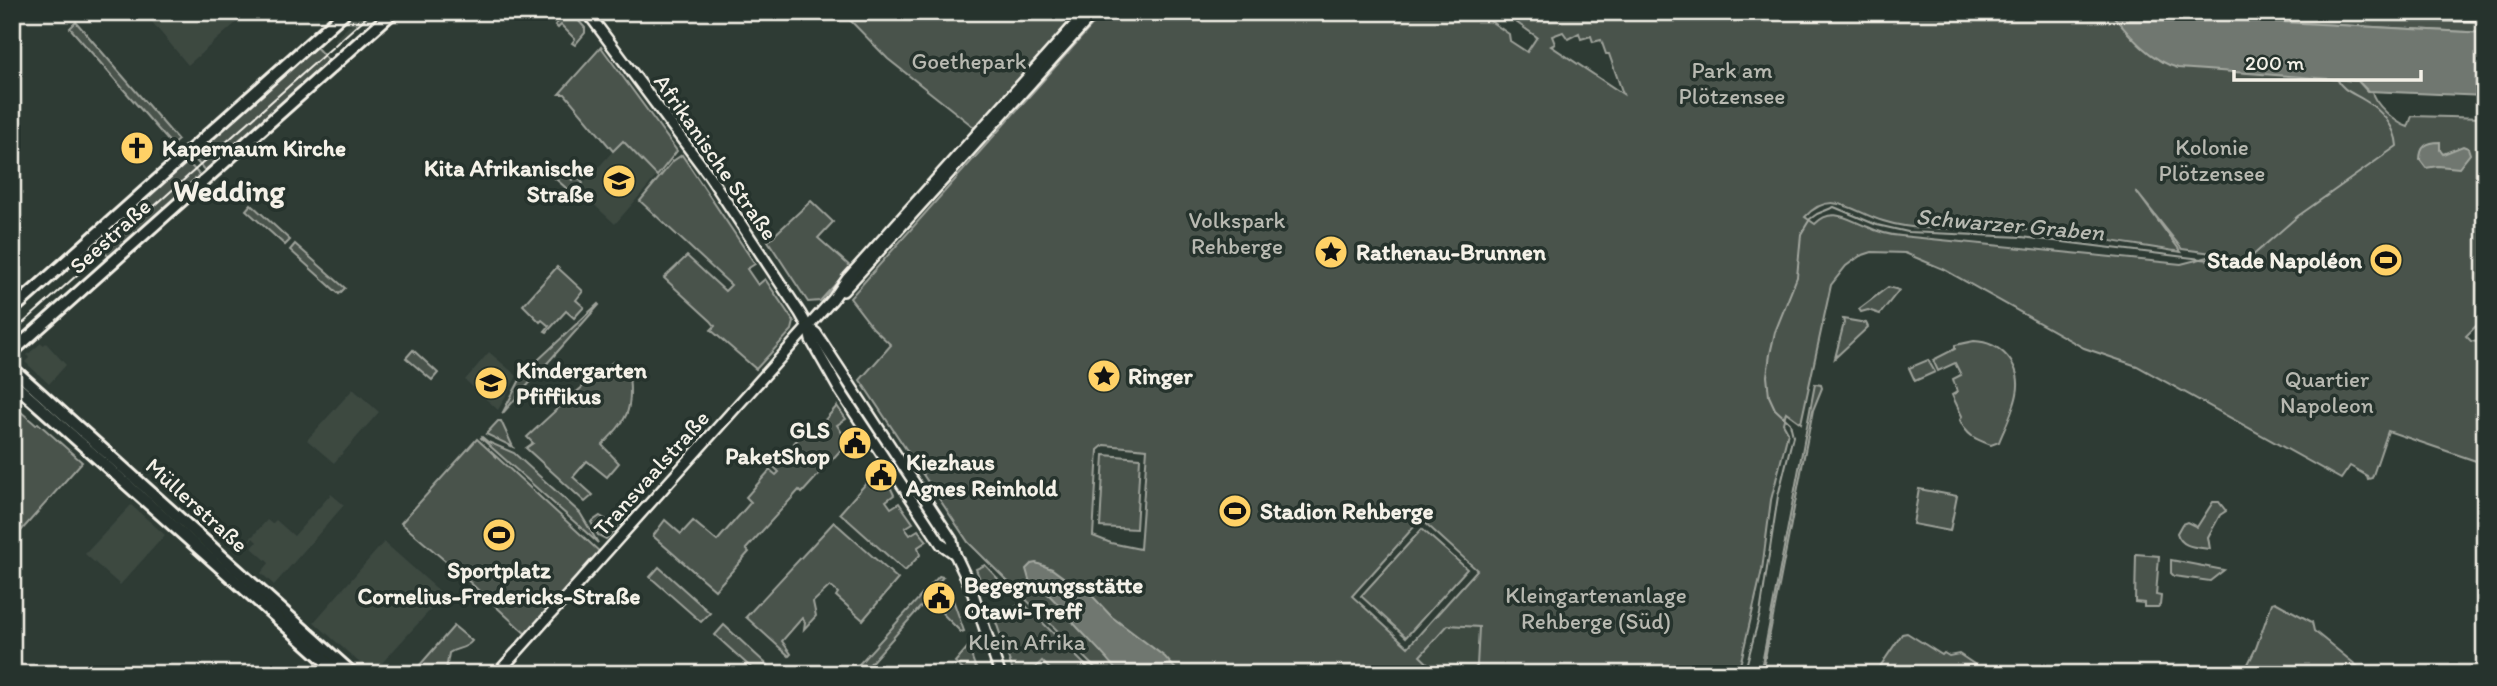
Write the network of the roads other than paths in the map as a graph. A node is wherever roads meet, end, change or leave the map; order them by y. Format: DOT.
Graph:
graph roads {
  1 [pos="345,12"];
  2 [pos="394,12"];
  3 [pos="587,12"];
  4 [pos="1086,12"];
  5 [pos="1095,12"];
  6 [pos="2400,12"];
  7 [pos="2485,15"];
  8 [pos="978,138"];
  9 [pos="12,310"];
  10 [pos="808,327"];
  11 [pos="12,352"];
  12 [pos="12,368"];
  13 [pos="12,382"];
  14 [pos="340,674"];
  15 [pos="353,674"];
  16 [pos="497,674"];
  17 [pos="1000,674"];
  1 -- 9 [label="main road, Seestraße"];
  2 -- 11 [label="main road, Seestraße"];
  3 -- 10 [label="street, Afrikanische Straße"];
  4 -- 8 [label="street, Transvaalstraße"];
  5 -- 8 [label="street, Transvaalstraße"];
  6 -- 7 [label="main road"];
  8 -- 10 [label="street, Transvaalstraße"];
  10 -- 16 [label="street, Transvaalstraße"];
  10 -- 17 [label="street, Afrikanische Straße"];
  12 -- 15 [label="main road, Müllerstraße"];
  13 -- 14 [label="main road, Müllerstraße"];
}
